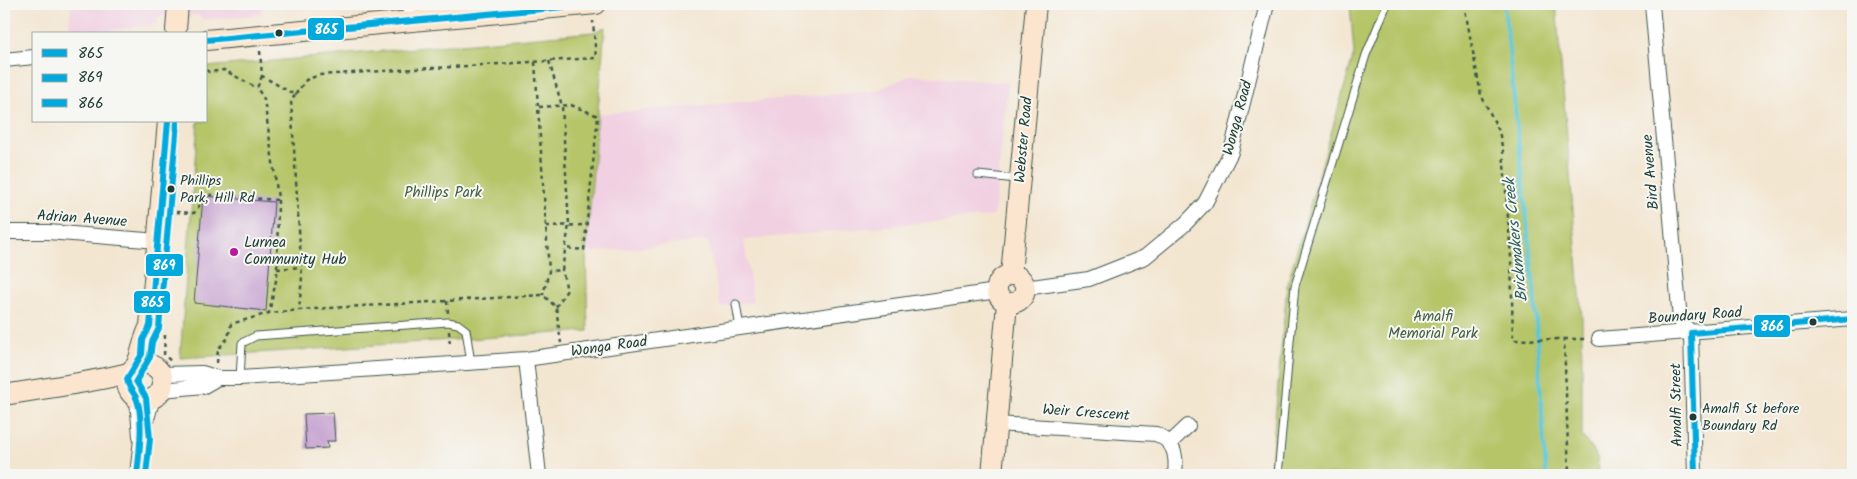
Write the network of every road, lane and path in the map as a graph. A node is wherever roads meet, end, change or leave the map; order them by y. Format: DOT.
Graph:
graph roads {
  1 [pos="178,4"];
  2 [pos="1036,4"];
  3 [pos="1267,4"];
  4 [pos="1387,4"];
  5 [pos="1464,4"];
  6 [pos="1652,4"];
  7 [pos="595,12"];
  8 [pos="410,13"];
  9 [pos="175,32"];
  10 [pos="208,40"];
  11 [pos="260,50"];
  12 [pos="32,57"];
  13 [pos="4,60"];
  14 [pos="549,61"];
  15 [pos="536,62"];
  16 [pos="208,71"];
  17 [pos="262,76"];
  18 [pos="256,88"];
  19 [pos="295,95"];
  20 [pos="562,106"];
  21 [pos="538,107"];
  22 [pos="168,122"];
  23 [pos="978,175"];
  24 [pos="1020,180"];
  25 [pos="278,200"];
  26 [pos="176,203"];
  27 [pos="176,212"];
  28 [pos="175,219"];
  29 [pos="569,225"];
  30 [pos="587,225"];
  31 [pos="546,226"];
  32 [pos="4,232"];
  33 [pos="158,241"];
  34 [pos="565,248"];
  35 [pos="301,267"];
  36 [pos="277,269"];
  37 [pos="562,270"];
  38 [pos="549,271"];
  39 [pos="1018,282"];
  40 [pos="543,295"];
  41 [pos="1002,297"];
  42 [pos="736,304"];
  43 [pos="556,307"];
  44 [pos="299,310"];
  45 [pos="269,313"];
  46 [pos="1853,319"];
  47 [pos="158,328"];
  48 [pos="740,328"];
  49 [pos="1691,334"];
  50 [pos="1564,339"];
  51 [pos="1599,340"];
  52 [pos="562,354"];
  53 [pos="526,359"];
  54 [pos="471,363"];
  55 [pos="209,364"];
  56 [pos="240,378"];
  57 [pos="149,380"];
  58 [pos="4,395"];
  59 [pos="996,424"];
  60 [pos="1188,426"];
  61 [pos="1170,443"];
  62 [pos="137,475"];
  63 [pos="539,475"];
  64 [pos="992,475"];
  65 [pos="1175,475"];
  66 [pos="1278,475"];
  67 [pos="1569,475"];
  68 [pos="1695,475"];
  1 -- 9 [label="street"];
  2 -- 24 [label="street, Webster Road"];
  3 -- 39 [label="street, Wonga Road"];
  4 -- 66 [label="lane"];
  5 -- 50 [label="path"];
  6 -- 49 [label="street, Bird Avenue"];
  7 -- 8 [label="street"];
  7 -- 14 [label="path"];
  8 -- 10 [label="street"];
  11 -- 17 [label="path"];
  12 -- 13 [label="street"];
  14 -- 15 [label="path"];
  14 -- 20 [label="path"];
  15 -- 19 [label="path"];
  15 -- 21 [label="path"];
  16 -- 18 [label="path"];
  17 -- 18 [label="path"];
  17 -- 19 [label="path"];
  18 -- 25 [label="path"];
  19 -- 35 [label="path"];
  20 -- 21 [label="path"];
  20 -- 29 [label="path"];
  20 -- 30 [label="path"];
  21 -- 31 [label="path"];
  22 -- 33 [label="street"];
  23 -- 24 [label="lane"];
  24 -- 39 [label="street, Webster Road"];
  25 -- 27 [label="path"];
  25 -- 36 [label="path"];
  26 -- 27 [label="path"];
  27 -- 28 [label="path"];
  29 -- 30 [label="path"];
  29 -- 31 [label="path"];
  29 -- 34 [label="path"];
  30 -- 34 [label="path"];
  31 -- 38 [label="path"];
  32 -- 33 [label="street, Adrian Avenue"];
  33 -- 47 [label="street"];
  34 -- 37 [label="path"];
  35 -- 36 [label="path"];
  35 -- 44 [label="path"];
  36 -- 45 [label="path"];
  37 -- 38 [label="path"];
  37 -- 43 [label="path"];
  38 -- 40 [label="path"];
  39 -- 41 [label="street"];
  40 -- 43 [label="path"];
  40 -- 44 [label="path"];
  41 -- 48 [label="street, Wonga Road"];
  41 -- 59 [label="street"];
  42 -- 48 [label="lane"];
  43 -- 52 [label="path"];
  44 -- 45 [label="path"];
  45 -- 55 [label="path"];
  46 -- 49 [label="street, Boundary Road"];
  47 -- 57 [label="street"];
  47 -- 57 [label="path"];
  48 -- 52 [label="street, Wonga Road"];
  49 -- 51 [label="street, Boundary Road"];
  49 -- 68 [label="street, Amalfi Street"];
  50 -- 51 [label="path"];
  50 -- 67 [label="path"];
  52 -- 53 [label="street, Wonga Road"];
  53 -- 54 [label="street, Wonga Road"];
  53 -- 63 [label="street"];
  54 -- 56 [label="street, Wonga Road"];
  54 -- 56 [label="lane"];
  56 -- 57 [label="street, Wonga Road"];
  57 -- 58 [label="street, Wonga Road"];
  57 -- 62 [label="street"];
  59 -- 61 [label="street, Weir Crescent"];
  59 -- 64 [label="street"];
  60 -- 61 [label="street"];
  61 -- 65 [label="street"];
}
